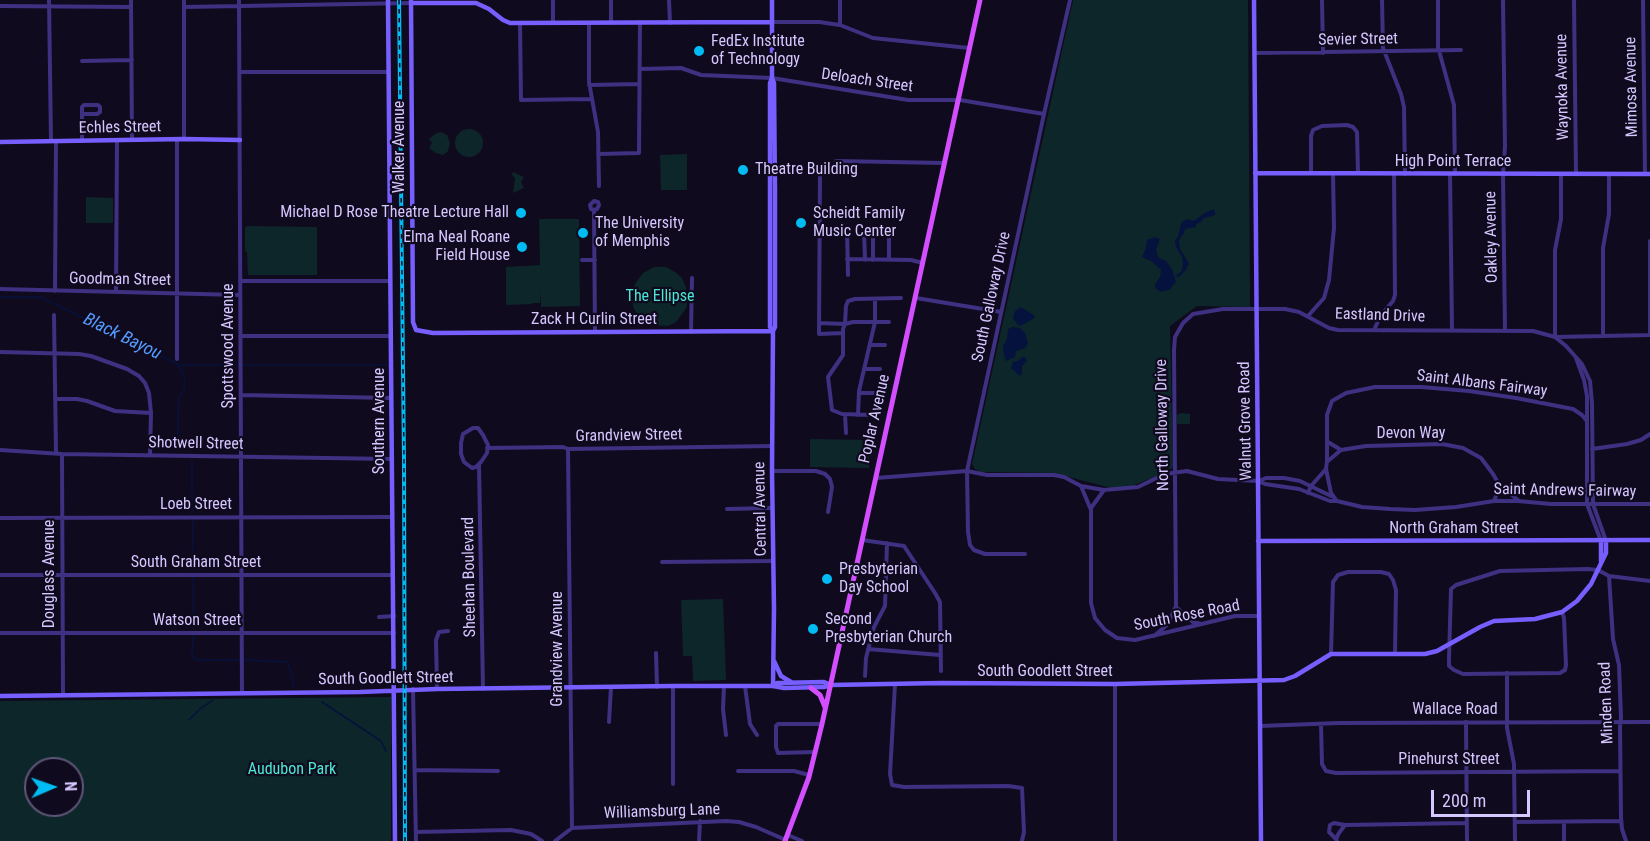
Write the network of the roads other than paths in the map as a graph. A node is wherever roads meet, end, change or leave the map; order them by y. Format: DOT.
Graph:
graph roads {
  1 [pos="49,0"];
  2 [pos="131,0"];
  3 [pos="184,0"];
  4 [pos="239,0"];
  5 [pos="553,0"];
  6 [pos="611,0"];
  7 [pos="669,0"];
  8 [pos="772,0"];
  9 [pos="840,0"];
  10 [pos="981,0"];
  11 [pos="1070,0"];
  12 [pos="1255,0"];
  13 [pos="1322,0"];
  14 [pos="1382,0"];
  15 [pos="1438,0"];
  16 [pos="1503,0"];
  17 [pos="1574,0"];
  18 [pos="1643,0"];
  19 [pos="388,2"];
  20 [pos="411,2"];
  21 [pos="477,2"];
  22 [pos="0,6"];
  23 [pos="49,6"];
  24 [pos="239,6"];
  25 [pos="131,7"];
  26 [pos="184,7"];
  27 [pos="553,22"];
  28 [pos="589,22"];
  29 [pos="611,22"];
  30 [pos="640,22"];
  31 [pos="772,22"];
  32 [pos="520,23"];
  33 [pos="670,23"];
  34 [pos="840,25"];
  35 [pos="970,48"];
  36 [pos="1439,51"];
  37 [pos="1461,51"];
  38 [pos="1323,52"];
  39 [pos="1384,52"];
  40 [pos="1255,53"];
  41 [pos="132,60"];
  42 [pos="1644,60"];
  43 [pos="1650,60"];
  44 [pos="82,61"];
  45 [pos="640,69"];
  46 [pos="240,72"];
  47 [pos="388,72"];
  48 [pos="772,78"];
  49 [pos="639,84"];
  50 [pos="589,85"];
  51 [pos="591,99"];
  52 [pos="960,100"];
  53 [pos="82,114"];
  54 [pos="1044,114"];
  55 [pos="1647,115"];
  56 [pos="184,139"];
  57 [pos="117,140"];
  58 [pos="177,140"];
  59 [pos="240,140"];
  60 [pos="53,141"];
  61 [pos="82,141"];
  62 [pos="132,141"];
  63 [pos="0,142"];
  64 [pos="598,154"];
  65 [pos="836,161"];
  66 [pos="945,163"];
  67 [pos="820,169"];
  68 [pos="1255,173"];
  69 [pos="1311,173"];
  70 [pos="1333,173"];
  71 [pos="1358,173"];
  72 [pos="1394,174"];
  73 [pos="1405,174"];
  74 [pos="1453,174"];
  75 [pos="1503,174"];
  76 [pos="1561,174"];
  77 [pos="1576,174"];
  78 [pos="1609,174"];
  79 [pos="1648,174"];
  80 [pos="599,186"];
  81 [pos="594,210"];
  82 [pos="847,229"];
  83 [pos="889,229"];
  84 [pos="1650,242"];
  85 [pos="847,259"];
  86 [pos="582,260"];
  87 [pos="595,260"];
  88 [pos="865,260"];
  89 [pos="873,260"];
  90 [pos="889,260"];
  91 [pos="923,262"];
  92 [pos="848,275"];
  93 [pos="692,278"];
  94 [pos="240,281"];
  95 [pos="390,281"];
  96 [pos="0,289"];
  97 [pos="56,291"];
  98 [pos="116,292"];
  99 [pos="177,292"];
  100 [pos="240,294"];
  101 [pos="875,298"];
  102 [pos="901,298"];
  103 [pos="916,298"];
  104 [pos="1257,309"];
  105 [pos="1001,312"];
  106 [pos="54,315"];
  107 [pos="1308,316"];
  108 [pos="875,322"];
  109 [pos="889,322"];
  110 [pos="819,323"];
  111 [pos="845,324"];
  112 [pos="416,330"];
  113 [pos="1374,330"];
  114 [pos="1452,330"];
  115 [pos="1505,330"];
  116 [pos="773,331"];
  117 [pos="596,332"];
  118 [pos="691,332"];
  119 [pos="843,333"];
  120 [pos="1603,335"];
  121 [pos="1650,335"];
  122 [pos="240,336"];
  123 [pos="390,336"];
  124 [pos="1555,337"];
  125 [pos="870,345"];
  126 [pos="885,345"];
  127 [pos="0,352"];
  128 [pos="55,352"];
  129 [pos="177,359"];
  130 [pos="864,369"];
  131 [pos="880,369"];
  132 [pos="859,393"];
  133 [pos="876,393"];
  134 [pos="241,395"];
  135 [pos="391,398"];
  136 [pos="55,399"];
  137 [pos="1590,404"];
  138 [pos="1576,410"];
  139 [pos="151,413"];
  140 [pos="845,414"];
  141 [pos="858,415"];
  142 [pos="873,415"];
  143 [pos="1587,421"];
  144 [pos="846,432"];
  145 [pos="1650,434"];
  146 [pos="1328,442"];
  147 [pos="772,446"];
  148 [pos="487,448"];
  149 [pos="568,449"];
  150 [pos="1592,449"];
  151 [pos="0,450"];
  152 [pos="1341,450"];
  153 [pos="56,453"];
  154 [pos="62,454"];
  155 [pos="150,455"];
  156 [pos="242,457"];
  157 [pos="392,459"];
  158 [pos="1327,462"];
  159 [pos="479,465"];
  160 [pos="1326,469"];
  161 [pos="772,471"];
  162 [pos="967,471"];
  163 [pos="1176,472"];
  164 [pos="876,478"];
  165 [pos="1258,481"];
  166 [pos="1081,486"];
  167 [pos="1311,486"];
  168 [pos="1500,486"];
  169 [pos="1104,490"];
  170 [pos="1308,493"];
  171 [pos="1337,501"];
  172 [pos="1494,501"];
  173 [pos="1518,501"];
  174 [pos="1587,504"];
  175 [pos="1593,504"];
  176 [pos="1650,504"];
  177 [pos="727,508"];
  178 [pos="772,508"];
  179 [pos="1091,508"];
  180 [pos="828,512"];
  181 [pos="241,517"];
  182 [pos="392,517"];
  183 [pos="0,518"];
  184 [pos="63,518"];
  185 [pos="862,540"];
  186 [pos="1650,540"];
  187 [pos="1258,541"];
  188 [pos="1604,541"];
  189 [pos="888,543"];
  190 [pos="1025,554"];
  191 [pos="773,561"];
  192 [pos="662,562"];
  193 [pos="1598,570"];
  194 [pos="0,575"];
  195 [pos="62,575"];
  196 [pos="241,575"];
  197 [pos="392,575"];
  198 [pos="1608,576"];
  199 [pos="1650,580"];
  200 [pos="1176,606"];
  201 [pos="1562,612"];
  202 [pos="394,616"];
  203 [pos="1258,616"];
  204 [pos="379,617"];
  205 [pos="1201,624"];
  206 [pos="448,631"];
  207 [pos="62,632"];
  208 [pos="0,633"];
  209 [pos="241,633"];
  210 [pos="394,633"];
  211 [pos="1154,636"];
  212 [pos="1449,645"];
  213 [pos="868,649"];
  214 [pos="772,652"];
  215 [pos="656,653"];
  216 [pos="1395,653"];
  217 [pos="1331,654"];
  218 [pos="940,655"];
  219 [pos="941,671"];
  220 [pos="1507,673"];
  221 [pos="865,676"];
  222 [pos="1259,681"];
  223 [pos="792,682"];
  224 [pos="895,684"];
  225 [pos="1115,684"];
  226 [pos="831,685"];
  227 [pos="673,686"];
  228 [pos="724,686"];
  229 [pos="745,686"];
  230 [pos="772,686"];
  231 [pos="571,687"];
  232 [pos="611,687"];
  233 [pos="657,687"];
  234 [pos="811,688"];
  235 [pos="437,689"];
  236 [pos="483,689"];
  237 [pos="393,690"];
  238 [pos="413,690"];
  239 [pos="242,693"];
  240 [pos="63,694"];
  241 [pos="0,696"];
  242 [pos="825,709"];
  243 [pos="609,722"];
  244 [pos="1466,722"];
  245 [pos="1507,722"];
  246 [pos="1621,722"];
  247 [pos="1650,722"];
  248 [pos="822,724"];
  249 [pos="1322,724"];
  250 [pos="1260,726"];
  251 [pos="726,735"];
  252 [pos="757,735"];
  253 [pos="815,752"];
  254 [pos="415,770"];
  255 [pos="498,771"];
  256 [pos="738,771"];
  257 [pos="1620,771"];
  258 [pos="1467,772"];
  259 [pos="1514,772"];
  260 [pos="809,775"];
  261 [pos="673,784"];
  262 [pos="700,821"];
  263 [pos="1621,821"];
  264 [pos="1515,822"];
  265 [pos="1564,822"];
  266 [pos="1467,823"];
  267 [pos="1345,825"];
  268 [pos="572,828"];
  269 [pos="416,832"];
  270 [pos="786,839"];
  271 [pos="1337,840"];
  272 [pos="395,841"];
  273 [pos="416,841"];
  274 [pos="542,841"];
  275 [pos="555,841"];
  276 [pos="699,841"];
  277 [pos="802,841"];
  278 [pos="1022,841"];
  279 [pos="1115,841"];
  280 [pos="1261,841"];
  281 [pos="1467,841"];
  282 [pos="1515,841"];
  283 [pos="1564,841"];
  284 [pos="1626,841"];
  1 -- 23 [label="street"];
  2 -- 25 [label="street"];
  3 -- 26 [label="street"];
  4 -- 24 [label="street, Spottswood Avenue"];
  5 -- 27 [label="street"];
  6 -- 29 [label="street"];
  7 -- 33 [label="street"];
  8 -- 31 [label="main road, Central Avenue"];
  9 -- 34 [label="street"];
  10 -- 35 [label="main road, Poplar Avenue"];
  11 -- 54 [label="street, South Galloway Drive"];
  12 -- 40 [label="main road, Walnut Grove Road"];
  13 -- 38 [label="street"];
  14 -- 39 [label="street"];
  15 -- 36 [label="street"];
  16 -- 75 [label="street, Oakley Avenue"];
  17 -- 77 [label="street, Waynoka Avenue"];
  18 -- 42 [label="street, Mimosa Avenue"];
  19 -- 20 [label="street"];
  19 -- 24 [label="street"];
  19 -- 47 [label="main road, Southern Avenue"];
  20 -- 21 [label="main road"];
  20 -- 112 [label="main road, Walker Avenue"];
  21 -- 32 [label="main road"];
  22 -- 23 [label="street"];
  23 -- 25 [label="street"];
  23 -- 60 [label="street"];
  24 -- 26 [label="street"];
  24 -- 46 [label="street, Spottswood Avenue"];
  25 -- 41 [label="street"];
  26 -- 56 [label="street"];
  27 -- 28 [label="main road"];
  27 -- 32 [label="main road"];
  28 -- 29 [label="main road"];
  28 -- 50 [label="street"];
  29 -- 30 [label="main road"];
  30 -- 33 [label="main road"];
  30 -- 45 [label="street"];
  31 -- 33 [label="main road"];
  31 -- 34 [label="street"];
  31 -- 48 [label="main road, Central Avenue"];
  32 -- 51 [label="street"];
  34 -- 35 [label="street"];
  35 -- 52 [label="main road, Poplar Avenue"];
  36 -- 37 [label="street, Sevier Street"];
  36 -- 39 [label="street, Sevier Street"];
  36 -- 74 [label="street"];
  38 -- 39 [label="street, Sevier Street"];
  38 -- 40 [label="street, Sevier Street"];
  39 -- 73 [label="street"];
  40 -- 68 [label="main road, Walnut Grove Road"];
  41 -- 44 [label="street"];
  41 -- 62 [label="street"];
  42 -- 43 [label="street"];
  42 -- 55 [label="street, Mimosa Avenue"];
  45 -- 48 [label="street, Deloach Street"];
  45 -- 49 [label="street"];
  46 -- 47 [label="street"];
  46 -- 59 [label="street, Spottswood Avenue"];
  47 -- 95 [label="main road, Southern Avenue"];
  48 -- 52 [label="street, Deloach Street"];
  48 -- 116 [label="main road, Central Avenue"];
  49 -- 50 [label="street"];
  49 -- 64 [label="street"];
  50 -- 51 [label="street"];
  51 -- 64 [label="street"];
  52 -- 54 [label="street, Deloach Street"];
  52 -- 66 [label="main road, Poplar Avenue"];
  53 -- 53 [label="street"];
  53 -- 61 [label="street"];
  54 -- 105 [label="street, South Galloway Drive"];
  55 -- 79 [label="street, Mimosa Avenue"];
  56 -- 58 [label="main road, Echles Street"];
  56 -- 59 [label="main road, Echles Street"];
  57 -- 61 [label="main road, Echles Street"];
  57 -- 62 [label="main road, Echles Street"];
  57 -- 98 [label="street"];
  58 -- 62 [label="main road, Echles Street"];
  58 -- 99 [label="street"];
  59 -- 94 [label="street, Spottswood Avenue"];
  60 -- 61 [label="main road, Echles Street"];
  60 -- 63 [label="main road, Echles Street"];
  60 -- 97 [label="street"];
  64 -- 80 [label="street"];
  65 -- 66 [label="street"];
  66 -- 91 [label="main road, Poplar Avenue"];
  67 -- 110 [label="street"];
  68 -- 69 [label="main road, High Point Terrace"];
  68 -- 104 [label="main road, Walnut Grove Road"];
  69 -- 70 [label="main road, High Point Terrace"];
  69 -- 71 [label="street"];
  70 -- 71 [label="main road, High Point Terrace"];
  70 -- 107 [label="street"];
  71 -- 72 [label="main road, High Point Terrace"];
  72 -- 73 [label="main road, High Point Terrace"];
  72 -- 113 [label="street"];
  73 -- 74 [label="main road, High Point Terrace"];
  74 -- 75 [label="main road, High Point Terrace"];
  74 -- 114 [label="street"];
  75 -- 76 [label="main road, High Point Terrace"];
  75 -- 115 [label="street, Oakley Avenue"];
  76 -- 77 [label="main road, High Point Terrace"];
  76 -- 124 [label="street"];
  77 -- 78 [label="main road, High Point Terrace"];
  78 -- 79 [label="main road, High Point Terrace"];
  78 -- 120 [label="street"];
  81 -- 87 [label="street"];
  82 -- 85 [label="street"];
  83 -- 90 [label="street"];
  84 -- 121 [label="street"];
  85 -- 88 [label="street"];
  85 -- 92 [label="street"];
  86 -- 87 [label="street"];
  87 -- 117 [label="street"];
  88 -- 89 [label="street"];
  88 -- 89 [label="street"];
  89 -- 90 [label="street"];
  90 -- 91 [label="street"];
  91 -- 103 [label="main road, Poplar Avenue"];
  93 -- 118 [label="street"];
  94 -- 95 [label="street"];
  94 -- 100 [label="street, Spottswood Avenue"];
  95 -- 123 [label="main road, Southern Avenue"];
  96 -- 97 [label="street, Goodman Street"];
  97 -- 98 [label="street, Goodman Street"];
  98 -- 99 [label="street, Goodman Street"];
  99 -- 100 [label="street, Goodman Street"];
  99 -- 129 [label="street"];
  100 -- 122 [label="street, Spottswood Avenue"];
  101 -- 102 [label="street"];
  101 -- 108 [label="street"];
  101 -- 111 [label="street"];
  103 -- 105 [label="street"];
  103 -- 164 [label="main road, Poplar Avenue"];
  104 -- 107 [label="street, Eastland Drive"];
  104 -- 163 [label="street, North Galloway Drive"];
  104 -- 165 [label="main road, Walnut Grove Road"];
  105 -- 162 [label="street, South Galloway Drive"];
  106 -- 128 [label="street"];
  107 -- 113 [label="street, Eastland Drive"];
  108 -- 109 [label="street"];
  108 -- 111 [label="street"];
  108 -- 125 [label="street"];
  110 -- 111 [label="street"];
  110 -- 119 [label="street"];
  111 -- 119 [label="street"];
  112 -- 117 [label="main road, Zack H Curlin Street"];
  113 -- 114 [label="street, Eastland Drive"];
  114 -- 115 [label="street, Eastland Drive"];
  115 -- 124 [label="street, Eastland Drive"];
  116 -- 118 [label="main road, Zack H Curlin Street"];
  116 -- 147 [label="main road, Central Avenue"];
  117 -- 118 [label="main road, Zack H Curlin Street"];
  119 -- 140 [label="street"];
  120 -- 121 [label="street"];
  120 -- 124 [label="street"];
  122 -- 123 [label="street"];
  122 -- 134 [label="street, Spottswood Avenue"];
  123 -- 135 [label="main road, Southern Avenue"];
  124 -- 137 [label="street"];
  125 -- 126 [label="street"];
  125 -- 130 [label="street"];
  127 -- 128 [label="street"];
  128 -- 136 [label="street"];
  128 -- 139 [label="street"];
  130 -- 131 [label="street"];
  130 -- 132 [label="street"];
  132 -- 133 [label="street"];
  132 -- 141 [label="street"];
  134 -- 135 [label="street"];
  134 -- 156 [label="street, Spottswood Avenue"];
  135 -- 157 [label="main road, Southern Avenue"];
  136 -- 139 [label="street"];
  136 -- 153 [label="street"];
  137 -- 138 [label="street"];
  137 -- 143 [label="street"];
  137 -- 150 [label="street"];
  138 -- 143 [label="street"];
  138 -- 146 [label="street, Saint Albans Fairway"];
  139 -- 155 [label="street"];
  140 -- 141 [label="street"];
  140 -- 144 [label="street"];
  141 -- 142 [label="street"];
  143 -- 174 [label="street"];
  145 -- 150 [label="street"];
  146 -- 152 [label="street"];
  146 -- 158 [label="street, Saint Albans Fairway"];
  147 -- 149 [label="street, Grandview Street"];
  147 -- 161 [label="main road, Central Avenue"];
  148 -- 149 [label="street, Grandview Street"];
  148 -- 159 [label="street, Sheehan Boulevard"];
  148 -- 159 [label="street"];
  149 -- 231 [label="street, Grandview Avenue"];
  150 -- 175 [label="street"];
  151 -- 153 [label="street, Shotwell Street"];
  152 -- 158 [label="street"];
  152 -- 168 [label="street, Devon Way"];
  153 -- 154 [label="street, Shotwell Street"];
  154 -- 155 [label="street, Shotwell Street"];
  154 -- 184 [label="street, Douglass Avenue"];
  155 -- 156 [label="street, Shotwell Street"];
  156 -- 157 [label="street, Shotwell Street"];
  156 -- 181 [label="street, Spottswood Avenue"];
  157 -- 182 [label="main road, Southern Avenue"];
  158 -- 160 [label="street, Saint Albans Fairway"];
  159 -- 236 [label="street, Sheehan Boulevard"];
  160 -- 167 [label="street"];
  160 -- 171 [label="street, Saint Albans Fairway"];
  161 -- 178 [label="main road, Central Avenue"];
  161 -- 180 [label="street"];
  162 -- 164 [label="street"];
  162 -- 166 [label="street"];
  162 -- 190 [label="street, South Galloway Drive"];
  163 -- 165 [label="street"];
  163 -- 169 [label="street"];
  163 -- 200 [label="street, North Galloway Drive"];
  164 -- 185 [label="main road, Poplar Avenue"];
  165 -- 167 [label="street, Saint Andrews Fairway"];
  165 -- 170 [label="street, Saint Andrews Fairway"];
  165 -- 187 [label="main road, Walnut Grove Road"];
  166 -- 169 [label="street"];
  166 -- 179 [label="street, South Rose Road"];
  167 -- 170 [label="street"];
  167 -- 171 [label="street, Saint Andrews Fairway"];
  168 -- 172 [label="street"];
  168 -- 173 [label="street, Devon Way"];
  169 -- 179 [label="street"];
  170 -- 171 [label="street, Saint Andrews Fairway"];
  171 -- 172 [label="street, Saint Andrews Fairway"];
  172 -- 173 [label="street, Saint Andrews Fairway"];
  173 -- 174 [label="street, Saint Andrews Fairway"];
  174 -- 175 [label="street, Saint Andrews Fairway"];
  174 -- 188 [label="street"];
  175 -- 176 [label="street, Saint Andrews Fairway"];
  175 -- 188 [label="street"];
  177 -- 178 [label="street"];
  178 -- 191 [label="main road, Central Avenue"];
  179 -- 211 [label="street, South Rose Road"];
  181 -- 182 [label="street, Loeb Street"];
  181 -- 184 [label="street, Loeb Street"];
  181 -- 196 [label="street, Spottswood Avenue"];
  182 -- 197 [label="main road, Southern Avenue"];
  183 -- 184 [label="street, Loeb Street"];
  184 -- 195 [label="street, Douglass Avenue"];
  185 -- 189 [label="street"];
  185 -- 226 [label="main road, Poplar Avenue"];
  186 -- 188 [label="main road, North Graham Street"];
  187 -- 188 [label="main road, North Graham Street"];
  187 -- 203 [label="main road, Walnut Grove Road"];
  188 -- 193 [label="main road"];
  189 -- 213 [label="street"];
  189 -- 218 [label="street"];
  191 -- 192 [label="street"];
  191 -- 214 [label="main road, Central Avenue"];
  193 -- 198 [label="street"];
  193 -- 201 [label="main road"];
  193 -- 212 [label="street"];
  194 -- 195 [label="street, South Graham Street"];
  195 -- 196 [label="street, South Graham Street"];
  195 -- 207 [label="street, Douglass Avenue"];
  196 -- 197 [label="street, South Graham Street"];
  196 -- 209 [label="street, Spottswood Avenue"];
  197 -- 202 [label="main road, Southern Avenue"];
  198 -- 199 [label="street"];
  198 -- 246 [label="street, Minden Road"];
  200 -- 205 [label="street"];
  200 -- 211 [label="street"];
  201 -- 212 [label="main road"];
  201 -- 220 [label="street"];
  202 -- 204 [label="street"];
  202 -- 210 [label="main road, Southern Avenue"];
  203 -- 205 [label="street, South Rose Road"];
  203 -- 222 [label="main road, Walnut Grove Road"];
  205 -- 211 [label="street, South Rose Road"];
  206 -- 235 [label="street"];
  207 -- 208 [label="street, Watson Street"];
  207 -- 209 [label="street, Watson Street"];
  207 -- 240 [label="street, Douglass Avenue"];
  209 -- 210 [label="street, Watson Street"];
  209 -- 239 [label="street, Spottswood Avenue"];
  210 -- 237 [label="main road, Southern Avenue"];
  212 -- 216 [label="main road"];
  212 -- 220 [label="street"];
  213 -- 218 [label="street"];
  213 -- 221 [label="street"];
  214 -- 223 [label="main road"];
  214 -- 230 [label="main road, Central Avenue"];
  215 -- 233 [label="street"];
  216 -- 217 [label="main road"];
  216 -- 217 [label="street"];
  217 -- 222 [label="main road, South Goodlett Street"];
  218 -- 219 [label="street"];
  220 -- 245 [label="street"];
  222 -- 225 [label="main road, South Goodlett Street"];
  222 -- 250 [label="main road, Walnut Grove Road"];
  223 -- 226 [label="main road, South Goodlett Street"];
  223 -- 230 [label="main road, South Goodlett Street"];
  224 -- 225 [label="main road, South Goodlett Street"];
  224 -- 226 [label="main road, South Goodlett Street"];
  224 -- 278 [label="street"];
  225 -- 279 [label="street"];
  226 -- 234 [label="main road, South Goodlett Street"];
  226 -- 242 [label="main road, Poplar Avenue"];
  227 -- 228 [label="main road, South Goodlett Street"];
  227 -- 233 [label="main road, South Goodlett Street"];
  227 -- 261 [label="street"];
  228 -- 229 [label="main road, South Goodlett Street"];
  228 -- 251 [label="street"];
  229 -- 230 [label="main road, South Goodlett Street"];
  229 -- 252 [label="street"];
  230 -- 234 [label="main road, South Goodlett Street"];
  231 -- 232 [label="main road, South Goodlett Street"];
  231 -- 236 [label="main road, South Goodlett Street"];
  231 -- 268 [label="street, Grandview Avenue"];
  232 -- 233 [label="main road, South Goodlett Street"];
  232 -- 243 [label="street"];
  234 -- 242 [label="main road"];
  235 -- 236 [label="main road, South Goodlett Street"];
  235 -- 238 [label="main road, South Goodlett Street"];
  237 -- 238 [label="main road, South Goodlett Street"];
  237 -- 239 [label="main road, South Goodlett Street"];
  237 -- 272 [label="main road, Southern Avenue"];
  238 -- 254 [label="street"];
  239 -- 240 [label="main road, South Goodlett Street"];
  240 -- 241 [label="main road, South Goodlett Street"];
  242 -- 248 [label="main road, Poplar Avenue"];
  244 -- 245 [label="street, Wallace Road"];
  244 -- 249 [label="street, Wallace Road"];
  244 -- 258 [label="street"];
  245 -- 246 [label="street, Wallace Road"];
  245 -- 259 [label="street"];
  246 -- 247 [label="street, Wallace Road"];
  246 -- 257 [label="street, Minden Road"];
  248 -- 253 [label="main road, Poplar Avenue"];
  248 -- 253 [label="street"];
  249 -- 250 [label="street, Wallace Road"];
  249 -- 258 [label="street, Pinehurst Street"];
  250 -- 280 [label="main road, Walnut Grove Road"];
  253 -- 260 [label="main road, Poplar Avenue"];
  254 -- 255 [label="street"];
  254 -- 269 [label="street"];
  256 -- 260 [label="street"];
  257 -- 259 [label="street, Pinehurst Street"];
  257 -- 263 [label="street, Minden Road"];
  258 -- 259 [label="street, Pinehurst Street"];
  258 -- 266 [label="street"];
  259 -- 264 [label="street"];
  260 -- 270 [label="main road, Poplar Avenue"];
  262 -- 268 [label="street, Williamsburg Lane"];
  262 -- 270 [label="street, Williamsburg Lane"];
  262 -- 276 [label="street"];
  263 -- 265 [label="street"];
  263 -- 284 [label="street, Minden Road"];
  264 -- 265 [label="street"];
  264 -- 282 [label="street"];
  265 -- 283 [label="street"];
  266 -- 267 [label="street"];
  266 -- 281 [label="street"];
  267 -- 271 [label="street"];
  267 -- 271 [label="street"];
  268 -- 275 [label="street"];
  269 -- 273 [label="street"];
  269 -- 274 [label="street"];
  270 -- 277 [label="street, Williamsburg Lane"];
}
